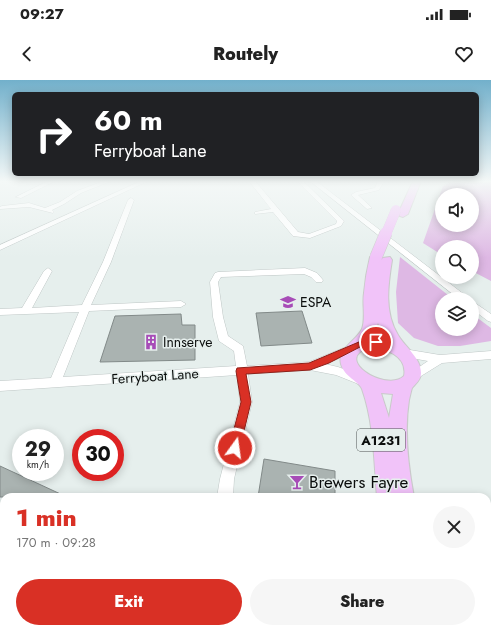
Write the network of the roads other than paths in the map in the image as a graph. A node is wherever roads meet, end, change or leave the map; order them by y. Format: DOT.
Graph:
graph roads {
  1 [pos="10,207"];
  2 [pos="37,207"];
  3 [pos="52,207"];
  4 [pos="91,207"];
  5 [pos="128,207"];
  6 [pos="272,207"];
  7 [pos="328,207"];
  8 [pos="346,207"];
  9 [pos="402,207"];
  10 [pos="403,207"];
  11 [pos="2,208"];
  12 [pos="46,210"];
  13 [pos="275,210"];
  14 [pos="400,212"];
  15 [pos="257,213"];
  16 [pos="67,218"];
  17 [pos="0,248"];
  18 [pos="381,258"];
  19 [pos="48,271"];
  20 [pos="319,280"];
  21 [pos="456,292"];
  22 [pos="181,304"];
  23 [pos="85,308"];
  24 [pos="479,310"];
  25 [pos="25,311"];
  26 [pos="0,312"];
  27 [pos="491,319"];
  28 [pos="355,346"];
  29 [pos="402,352"];
  30 [pos="491,355"];
  31 [pos="440,359"];
  32 [pos="310,366"];
  33 [pos="240,371"];
  34 [pos="408,381"];
  35 [pos="55,383"];
  36 [pos="367,383"];
  37 [pos="0,386"];
  38 [pos="225,493"];
  39 [pos="388,493"];
  40 [pos="403,493"];
  1 -- 11 [label="street"];
  2 -- 12 [label="street"];
  3 -- 12 [label="street"];
  4 -- 16 [label="street"];
  5 -- 23 [label="street"];
  6 -- 13 [label="street"];
  7 -- 13 [label="street"];
  8 -- 21 [label="street"];
  9 -- 14 [label="highway"];
  10 -- 14 [label="highway"];
  12 -- 16 [label="street"];
  13 -- 15 [label="street"];
  14 -- 18 [label="highway"];
  16 -- 17 [label="street"];
  18 -- 28 [label="highway"];
  18 -- 29 [label="highway"];
  19 -- 25 [label="street"];
  20 -- 33 [label="street"];
  22 -- 23 [label="street"];
  23 -- 25 [label="street"];
  23 -- 35 [label="street"];
  24 -- 27 [label="street"];
  25 -- 26 [label="street"];
  28 -- 29 [label="highway"];
  28 -- 32 [label="street, Ferryboat Lane"];
  28 -- 36 [label="highway"];
  29 -- 31 [label="street"];
  29 -- 34 [label="highway"];
  30 -- 31 [label="street"];
  31 -- 34 [label="street"];
  32 -- 33 [label="street, Ferryboat Lane"];
  32 -- 36 [label="street, Ferryboat Lane"];
  33 -- 35 [label="street, Ferryboat Lane"];
  33 -- 38 [label="street"];
  34 -- 36 [label="highway"];
  34 -- 40 [label="highway, A1231"];
  35 -- 37 [label="street, Ferryboat Lane"];
  36 -- 39 [label="highway, A1231"];
}
